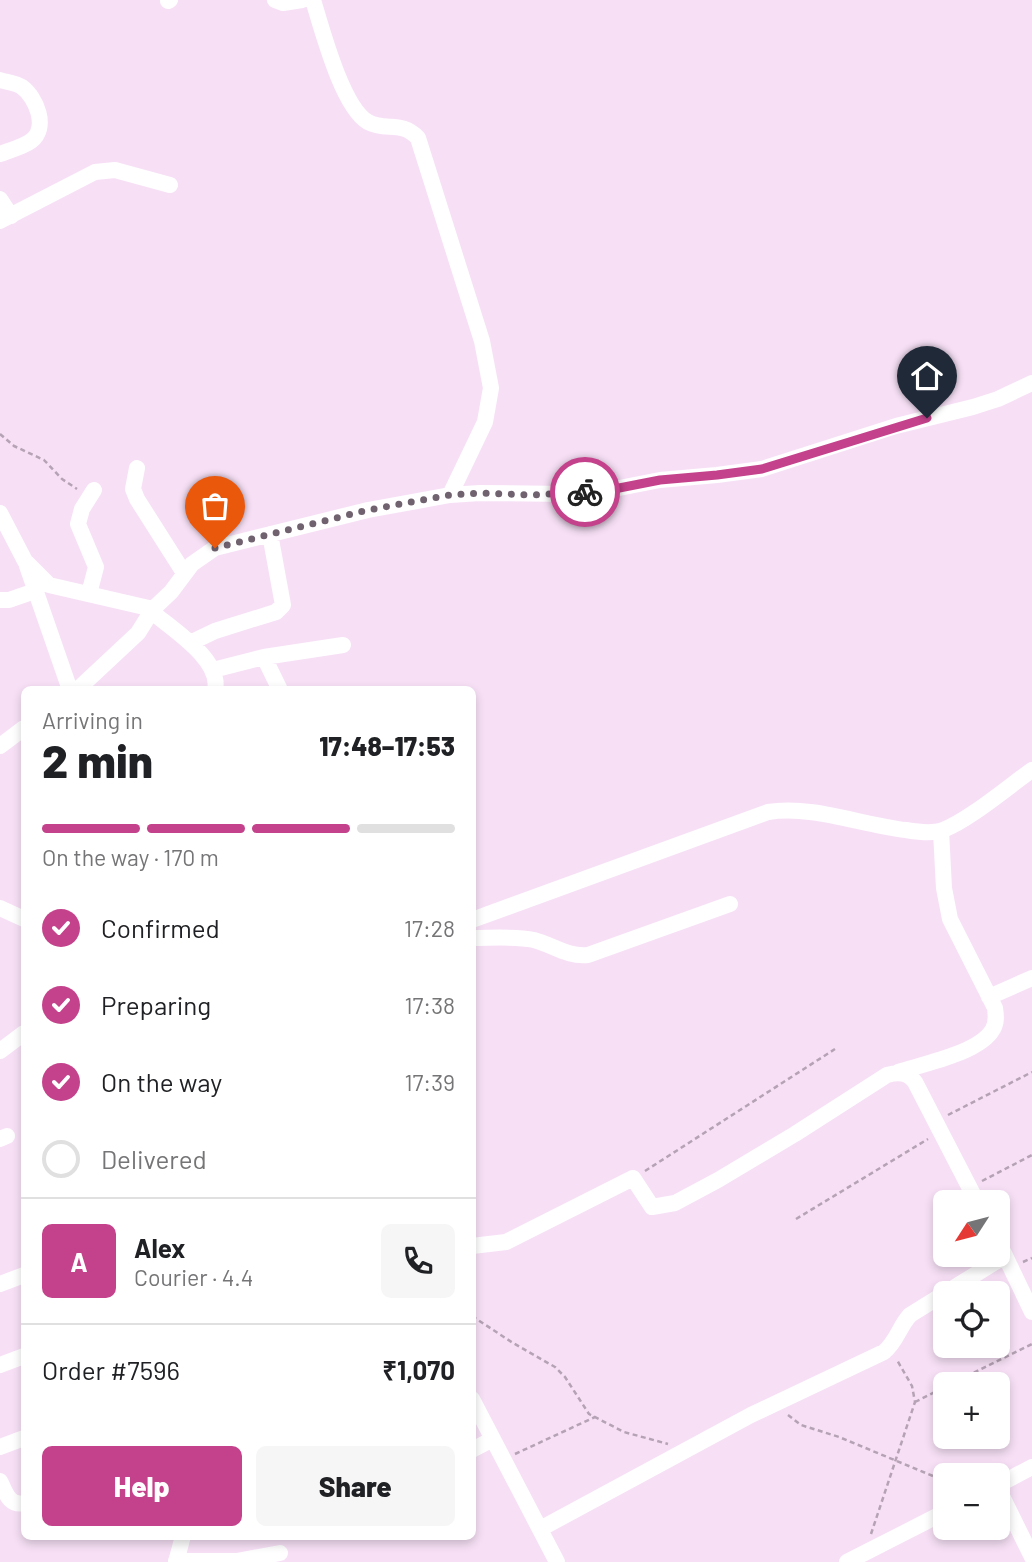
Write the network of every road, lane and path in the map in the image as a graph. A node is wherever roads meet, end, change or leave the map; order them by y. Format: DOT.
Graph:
graph roads {
  1 [pos="275,0"];
  2 [pos="302,0"];
  3 [pos="313,0"];
  4 [pos="0,80"];
  5 [pos="0,154"];
  6 [pos="170,185"];
  7 [pos="0,199"];
  8 [pos="5,219"];
  9 [pos="1032,383"];
  10 [pos="0,434"];
  11 [pos="137,468"];
  12 [pos="94,489"];
  13 [pos="450,495"];
  14 [pos="0,513"];
  15 [pos="270,534"];
  16 [pos="24,561"];
  17 [pos="184,573"];
  18 [pos="35,591"];
  19 [pos="89,594"];
  20 [pos="0,600"];
  21 [pos="152,611"];
  22 [pos="190,643"];
  23 [pos="344,645"];
  24 [pos="264,657"];
  25 [pos="213,670"];
  26 [pos="69,686"];
  27 [pos="81,686"];
  28 [pos="215,686"];
  29 [pos="278,686"];
  30 [pos="21,731"];
  31 [pos="0,746"];
  32 [pos="1032,770"];
  33 [pos="941,831"];
  34 [pos="730,904"];
  35 [pos="0,908"];
  36 [pos="21,918"];
  37 [pos="476,919"];
  38 [pos="476,938"];
  39 [pos="1032,978"];
  40 [pos="989,996"];
  41 [pos="21,1034"];
  42 [pos="835,1049"];
  43 [pos="0,1051"];
  44 [pos="898,1072"];
  45 [pos="1032,1072"];
  46 [pos="938,1126"];
  47 [pos="1032,1155"];
  48 [pos="633,1178"];
  49 [pos="971,1190"];
  50 [pos="981,1190"];
  51 [pos="796,1219"];
  52 [pos="476,1246"];
  53 [pos="976,1267"];
  54 [pos="1010,1267"];
  55 [pos="21,1276"];
  56 [pos="0,1284"];
  57 [pos="1032,1312"];
  58 [pos="476,1319"];
  59 [pos="1032,1345"];
  60 [pos="889,1348"];
  61 [pos="21,1357"];
  62 [pos="0,1366"];
  63 [pos="976,1372"];
  64 [pos="933,1393"];
  65 [pos="915,1402"];
  66 [pos="775,1404"];
  67 [pos="476,1407"];
  68 [pos="595,1417"];
  69 [pos="21,1439"];
  70 [pos="493,1439"];
  71 [pos="0,1447"];
  72 [pos="476,1448"];
  73 [pos="688,1449"];
  74 [pos="504,1459"];
  75 [pos="897,1461"];
  76 [pos="1032,1467"];
  77 [pos="933,1477"];
  78 [pos="1010,1479"];
  79 [pos="0,1481"];
  80 [pos="21,1503"];
  81 [pos="1010,1511"];
  82 [pos="933,1518"];
  83 [pos="540,1529"];
  84 [pos="182,1540"];
  85 [pos="280,1553"];
  86 [pos="864,1553"];
  87 [pos="1032,1557"];
  88 [pos="176,1562"];
  89 [pos="556,1562"];
  90 [pos="847,1562"];
  1 -- 2 [label="street"];
  3 -- 13 [label="street"];
  4 -- 5 [label="street"];
  6 -- 8 [label="street"];
  7 -- 8 [label="street"];
  9 -- 13 [label="street"];
  10 -- 12 [label="path"];
  11 -- 17 [label="street"];
  12 -- 19 [label="street"];
  13 -- 15 [label="street"];
  14 -- 16 [label="street"];
  15 -- 17 [label="street"];
  15 -- 22 [label="street"];
  16 -- 18 [label="street"];
  16 -- 19 [label="street"];
  17 -- 21 [label="street"];
  18 -- 20 [label="street"];
  18 -- 26 [label="street"];
  19 -- 21 [label="street"];
  21 -- 22 [label="street"];
  21 -- 27 [label="street"];
  22 -- 25 [label="street"];
  23 -- 24 [label="street"];
  24 -- 25 [label="street"];
  24 -- 29 [label="street"];
  25 -- 28 [label="street"];
  30 -- 31 [label="street"];
  32 -- 33 [label="street"];
  33 -- 37 [label="street"];
  33 -- 40 [label="street"];
  34 -- 38 [label="street"];
  35 -- 36 [label="street"];
  39 -- 40 [label="street"];
  40 -- 44 [label="street"];
  41 -- 43 [label="street"];
  42 -- 48 [label="path"];
  44 -- 46 [label="street"];
  44 -- 48 [label="street"];
  45 -- 46 [label="path"];
  46 -- 49 [label="street"];
  46 -- 51 [label="path"];
  47 -- 50 [label="path"];
  48 -- 52 [label="street"];
  53 -- 60 [label="street"];
  54 -- 57 [label="street"];
  55 -- 56 [label="street"];
  58 -- 68 [label="path"];
  59 -- 63 [label="path"];
  60 -- 65 [label="path"];
  60 -- 66 [label="street"];
  61 -- 62 [label="street"];
  64 -- 65 [label="path"];
  65 -- 75 [label="path"];
  66 -- 73 [label="street"];
  66 -- 75 [label="path"];
  67 -- 70 [label="street"];
  68 -- 73 [label="path"];
  68 -- 74 [label="path"];
  69 -- 71 [label="street"];
  70 -- 72 [label="street"];
  70 -- 74 [label="street"];
  73 -- 83 [label="street"];
  74 -- 83 [label="street"];
  75 -- 77 [label="path"];
  75 -- 86 [label="path"];
  76 -- 78 [label="street"];
  79 -- 80 [label="street"];
  81 -- 87 [label="street"];
  82 -- 86 [label="street"];
  83 -- 89 [label="street"];
  84 -- 88 [label="street"];
  85 -- 88 [label="street"];
  86 -- 90 [label="street"];
}
